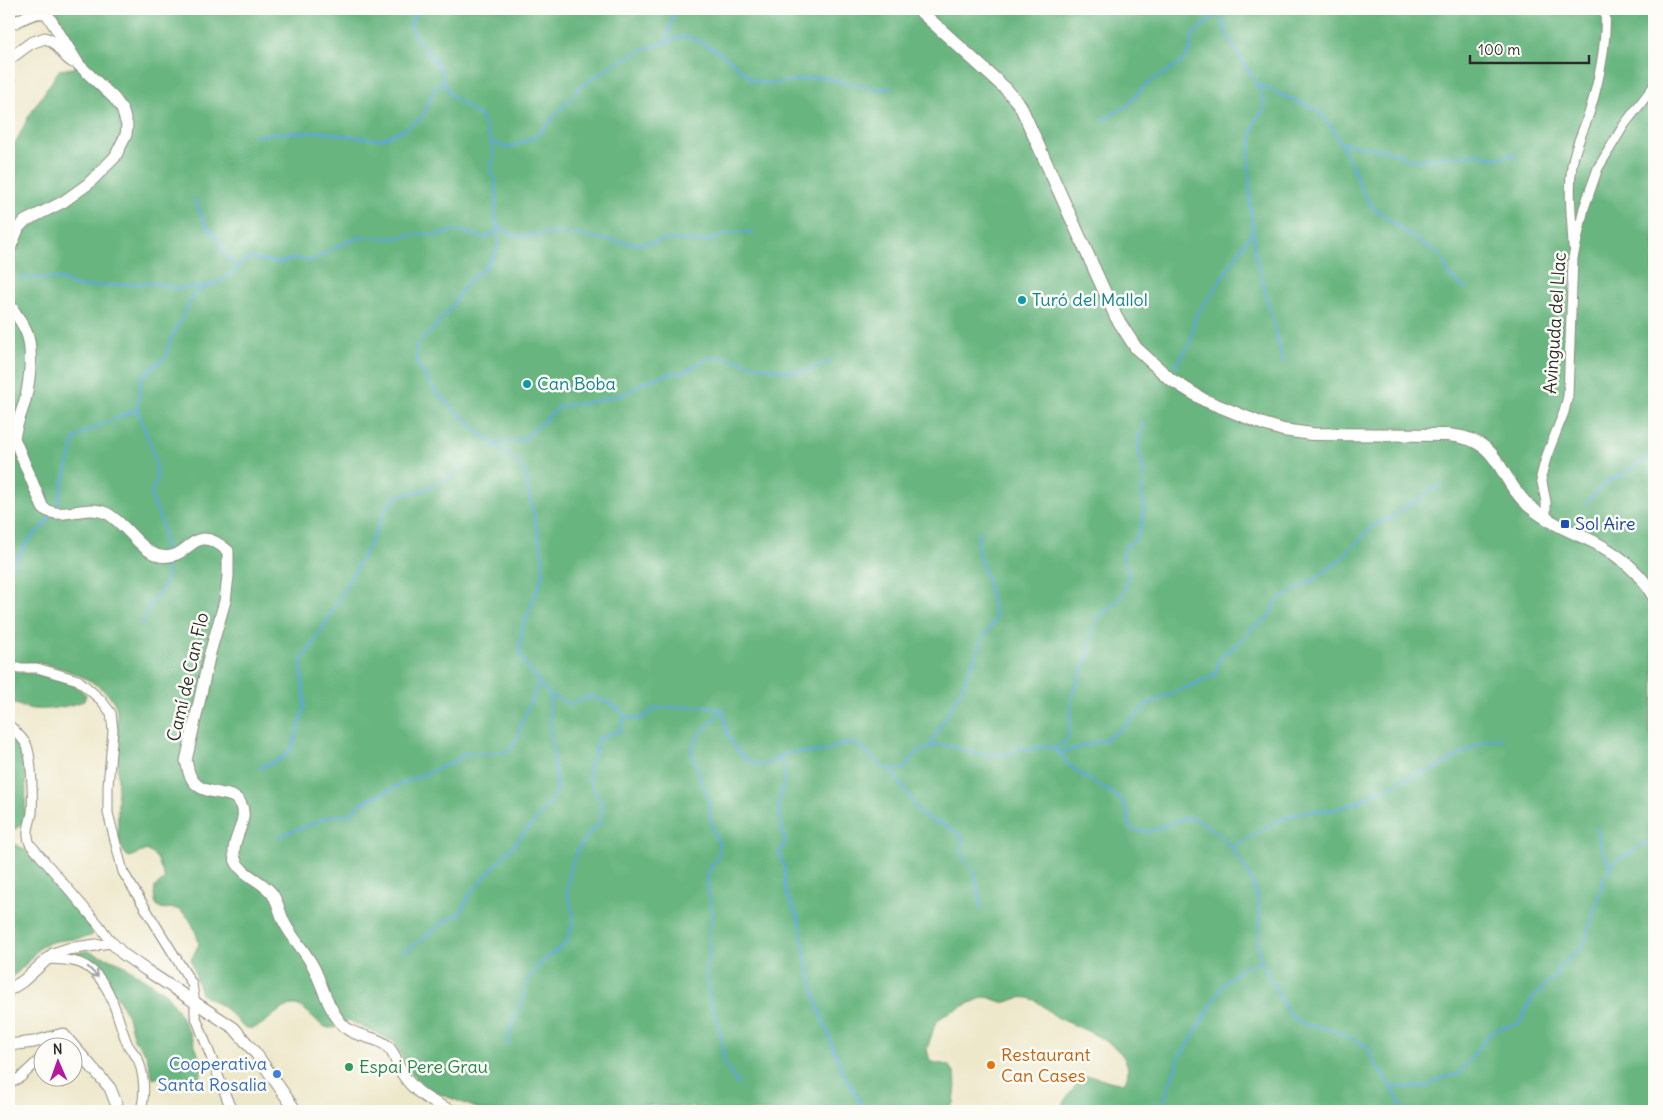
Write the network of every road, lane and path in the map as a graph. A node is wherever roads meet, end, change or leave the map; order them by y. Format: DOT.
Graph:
graph roads {
  1 [pos="918,9"];
  2 [pos="1605,9"];
  3 [pos="9,24"];
  4 [pos="9,59"];
  5 [pos="79,65"];
  6 [pos="9,81"];
  7 [pos="1654,86"];
  8 [pos="9,100"];
  9 [pos="9,251"];
  10 [pos="1573,258"];
  11 [pos="9,303"];
  12 [pos="1546,518"];
  13 [pos="1654,597"];
  14 [pos="16,668"];
  15 [pos="1654,701"];
  16 [pos="9,726"];
  17 [pos="1654,726"];
  18 [pos="112,942"];
  19 [pos="96,945"];
  20 [pos="48,959"];
  21 [pos="9,990"];
  22 [pos="195,1005"];
  23 [pos="48,1038"];
  24 [pos="67,1038"];
  25 [pos="32,1042"];
  26 [pos="9,1045"];
  27 [pos="82,1055"];
  28 [pos="32,1067"];
  29 [pos="9,1084"];
  30 [pos="119,1111"];
  31 [pos="140,1111"];
  32 [pos="233,1111"];
  33 [pos="296,1111"];
  34 [pos="452,1111"];
  1 -- 12 [label="main road"];
  2 -- 10 [label="street"];
  3 -- 5 [label="street"];
  4 -- 5 [label="street"];
  5 -- 9 [label="street"];
  6 -- 8 [label="street"];
  7 -- 10 [label="street, Avinguda del Llac"];
  10 -- 12 [label="street, Avinguda del Llac"];
  11 -- 34 [label="street, Camí de Can Flo"];
  12 -- 13 [label="main road"];
  14 -- 22 [label="street"];
  15 -- 17 [label="main road"];
  16 -- 18 [label="street"];
  18 -- 19 [label="street"];
  18 -- 22 [label="street"];
  19 -- 20 [label="street"];
  20 -- 21 [label="street"];
  20 -- 31 [label="street, one-way"];
  22 -- 32 [label="street"];
  22 -- 33 [label="street"];
  23 -- 24 [label="street"];
  25 -- 26 [label="street"];
  27 -- 30 [label="street"];
  28 -- 29 [label="street"];
}
